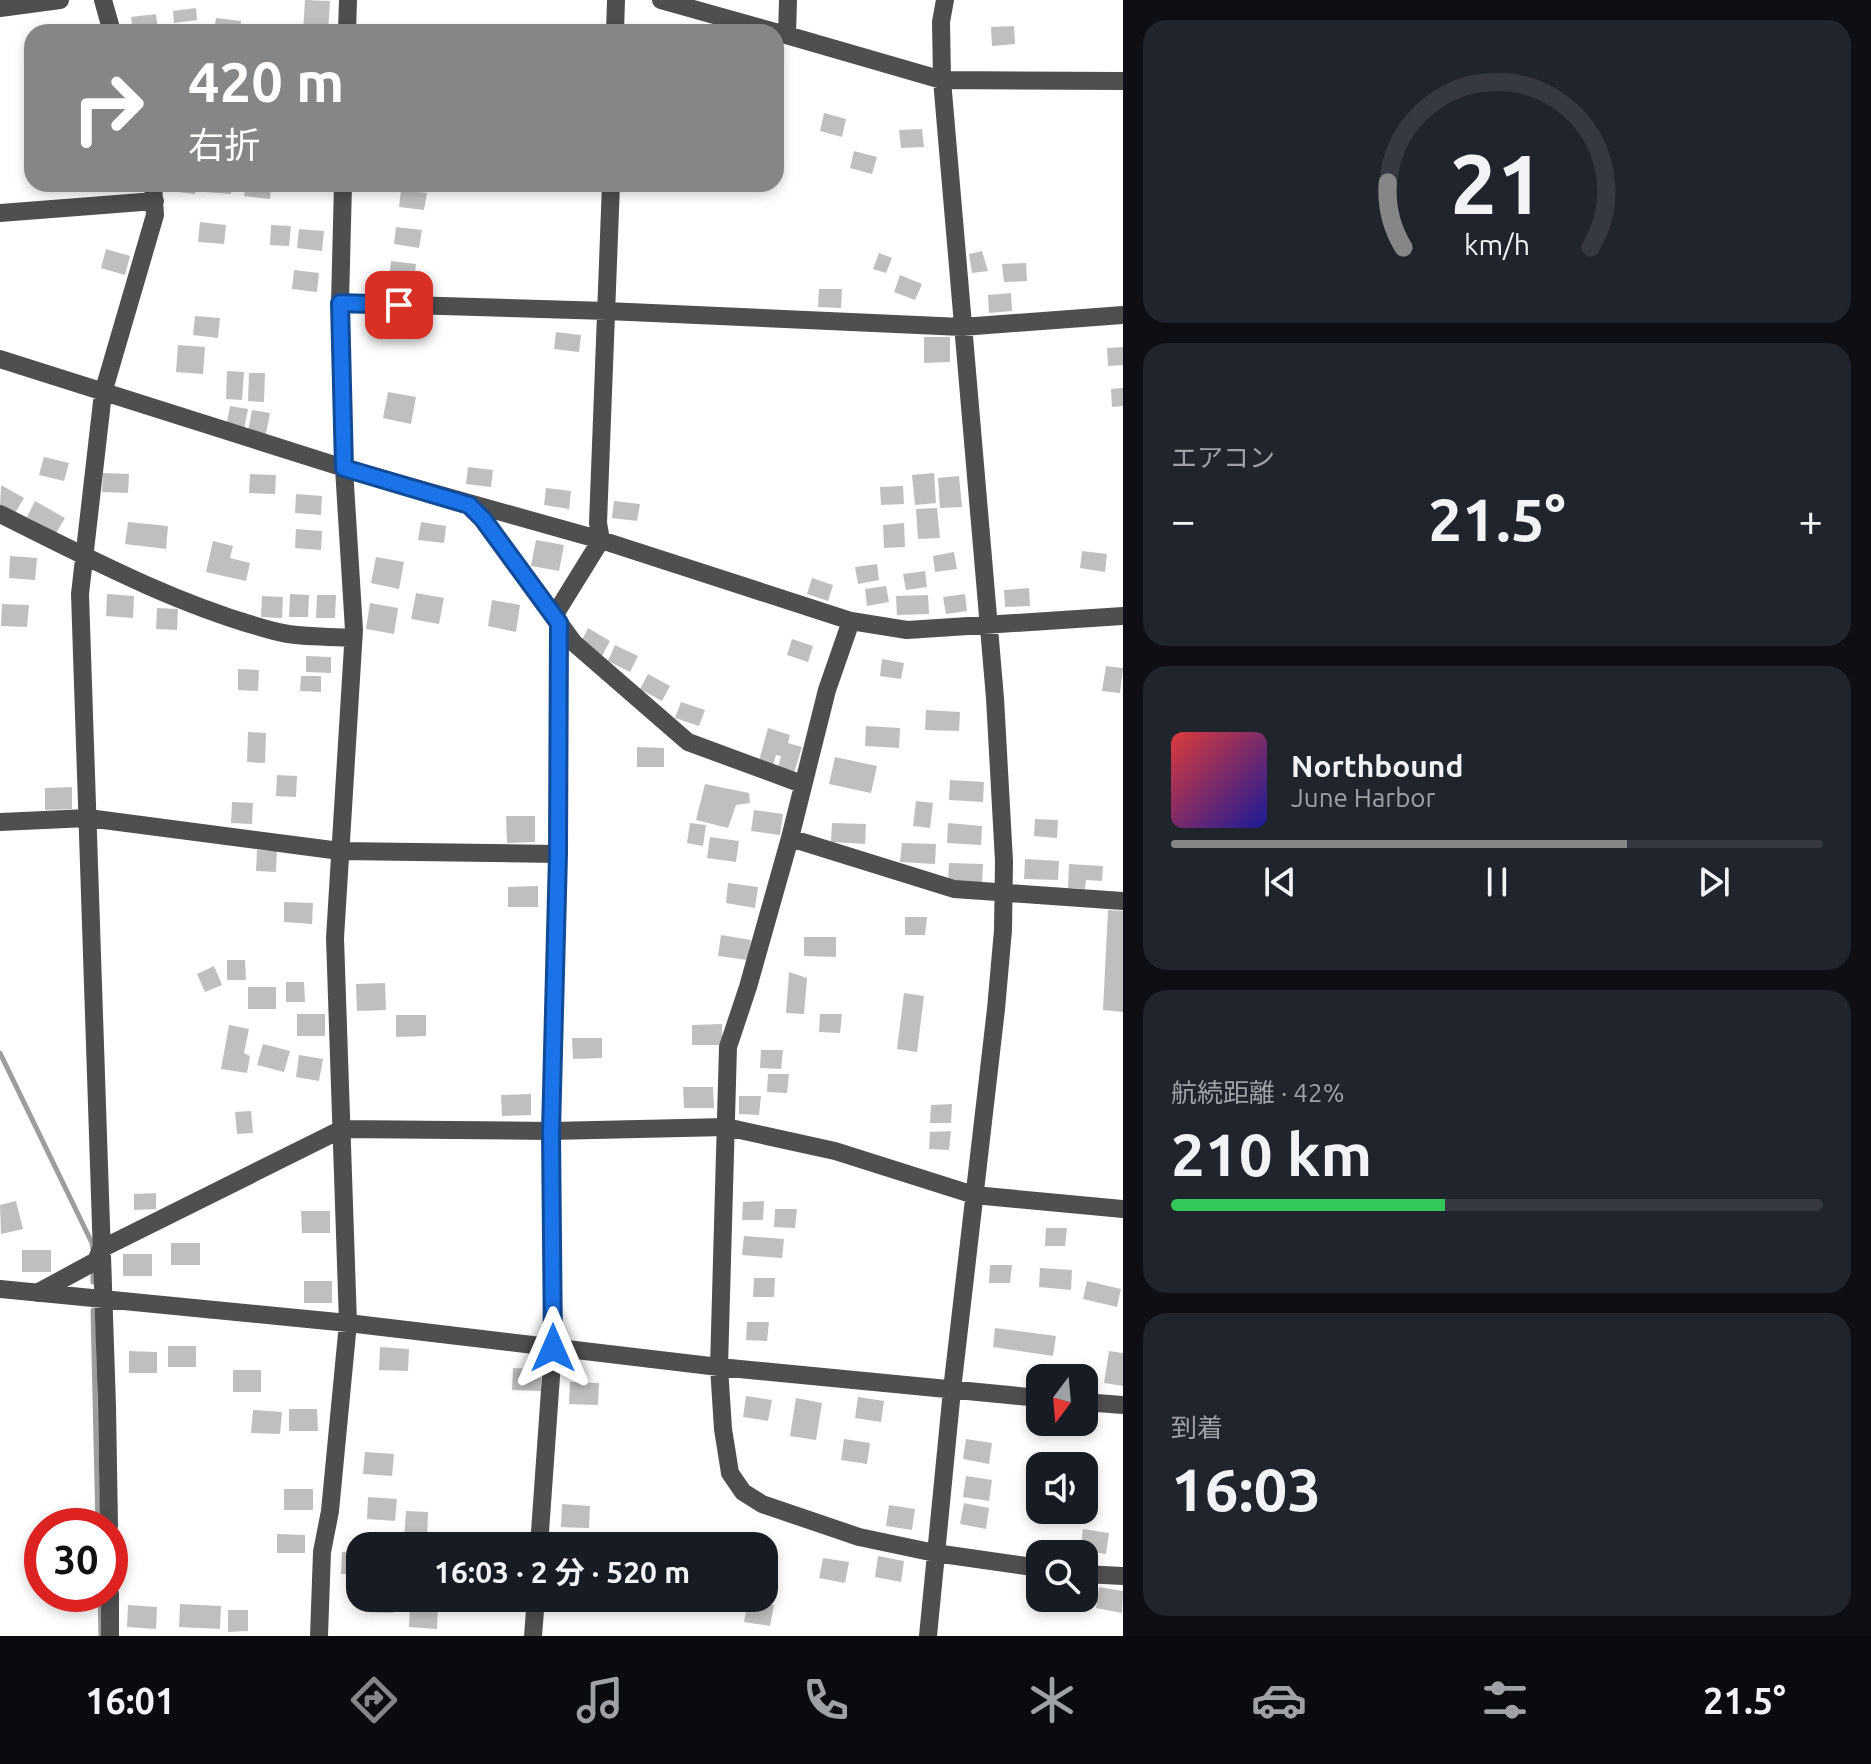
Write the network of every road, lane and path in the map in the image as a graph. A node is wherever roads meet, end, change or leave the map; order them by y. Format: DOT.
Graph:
graph roads {
  1 [pos="60,0"];
  2 [pos="103,0"];
  3 [pos="348,0"];
  4 [pos="616,0"];
  5 [pos="661,0"];
  6 [pos="788,0"];
  7 [pos="945,0"];
  8 [pos="0,8"];
  9 [pos="110,24"];
  10 [pos="347,24"];
  11 [pos="615,24"];
  12 [pos="747,24"];
  13 [pos="781,24"];
  14 [pos="784,34"];
  15 [pos="942,80"];
  16 [pos="1123,81"];
  17 [pos="154,192"];
  18 [pos="343,192"];
  19 [pos="611,192"];
  20 [pos="0,213"];
  21 [pos="340,303"];
  22 [pos="607,311"];
  23 [pos="1123,315"];
  24 [pos="962,327"];
  25 [pos="0,359"];
  26 [pos="103,393"];
  27 [pos="344,468"];
  28 [pos="469,505"];
  29 [pos="0,514"];
  30 [pos="601,540"];
  31 [pos="82,555"];
  32 [pos="1123,616"];
  33 [pos="557,620"];
  34 [pos="851,621"];
  35 [pos="987,623"];
  36 [pos="353,638"];
  37 [pos="802,784"];
  38 [pos="88,818"];
  39 [pos="0,822"];
  40 [pos="790,838"];
  41 [pos="340,851"];
  42 [pos="558,854"];
  43 [pos="1004,895"];
  44 [pos="1123,901"];
  45 [pos="726,1127"];
  46 [pos="342,1129"];
  47 [pos="551,1131"];
  48 [pos="974,1195"];
  49 [pos="1123,1209"];
  50 [pos="95,1259"];
  51 [pos="0,1289"];
  52 [pos="37,1293"];
  53 [pos="103,1301"];
  54 [pos="348,1323"];
  55 [pos="553,1348"];
  56 [pos="719,1367"];
  57 [pos="952,1390"];
  58 [pos="1026,1397"];
  59 [pos="1098,1403"];
  60 [pos="1123,1405"];
  61 [pos="109,1508"];
  62 [pos="540,1532"];
  63 [pos="935,1553"];
  64 [pos="1026,1566"];
  65 [pos="1098,1575"];
  66 [pos="1123,1576"];
  67 [pos="110,1612"];
  68 [pos="535,1612"];
  69 [pos="110,1636"];
  70 [pos="320,1636"];
  71 [pos="533,1636"];
  72 [pos="928,1636"];
  1 -- 8 [label="street"];
  2 -- 9 [label="street"];
  3 -- 10 [label="street"];
  4 -- 11 [label="street"];
  5 -- 12 [label="street"];
  6 -- 13 [label="street"];
  7 -- 15 [label="street"];
  14 -- 15 [label="street"];
  15 -- 16 [label="street"];
  15 -- 24 [label="street"];
  17 -- 20 [label="street"];
  17 -- 26 [label="street"];
  18 -- 21 [label="street"];
  19 -- 22 [label="street"];
  21 -- 22 [label="street"];
  21 -- 27 [label="street"];
  22 -- 24 [label="street"];
  22 -- 30 [label="street"];
  23 -- 24 [label="street"];
  24 -- 35 [label="street"];
  25 -- 26 [label="street"];
  26 -- 27 [label="street"];
  26 -- 31 [label="street"];
  27 -- 28 [label="street"];
  27 -- 36 [label="street"];
  28 -- 30 [label="street"];
  28 -- 33 [label="street"];
  29 -- 31 [label="street"];
  30 -- 33 [label="street"];
  30 -- 34 [label="street"];
  31 -- 36 [label="street"];
  31 -- 38 [label="street"];
  32 -- 35 [label="street"];
  33 -- 37 [label="street"];
  33 -- 42 [label="street"];
  34 -- 35 [label="street"];
  34 -- 37 [label="street"];
  35 -- 43 [label="street"];
  36 -- 41 [label="street"];
  37 -- 40 [label="street"];
  38 -- 39 [label="street"];
  38 -- 41 [label="street"];
  38 -- 50 [label="street"];
  40 -- 43 [label="street"];
  40 -- 45 [label="street"];
  41 -- 42 [label="street"];
  41 -- 46 [label="street"];
  42 -- 47 [label="street"];
  43 -- 44 [label="street"];
  43 -- 48 [label="street"];
  45 -- 47 [label="street"];
  45 -- 48 [label="street"];
  45 -- 56 [label="street"];
  46 -- 47 [label="street"];
  46 -- 50 [label="street"];
  46 -- 54 [label="street"];
  47 -- 55 [label="street"];
  48 -- 49 [label="street"];
  48 -- 57 [label="street"];
  50 -- 52 [label="street"];
  50 -- 53 [label="street"];
  51 -- 52 [label="street"];
  52 -- 53 [label="street"];
  53 -- 54 [label="street"];
  53 -- 61 [label="street"];
  54 -- 55 [label="street"];
  54 -- 70 [label="street"];
  55 -- 56 [label="street"];
  55 -- 62 [label="street"];
  56 -- 57 [label="street"];
  56 -- 63 [label="street"];
  57 -- 58 [label="street"];
  57 -- 63 [label="street"];
  59 -- 60 [label="street"];
  63 -- 64 [label="street"];
  63 -- 72 [label="street"];
  65 -- 66 [label="street"];
  67 -- 69 [label="street"];
  68 -- 71 [label="street"];
}
